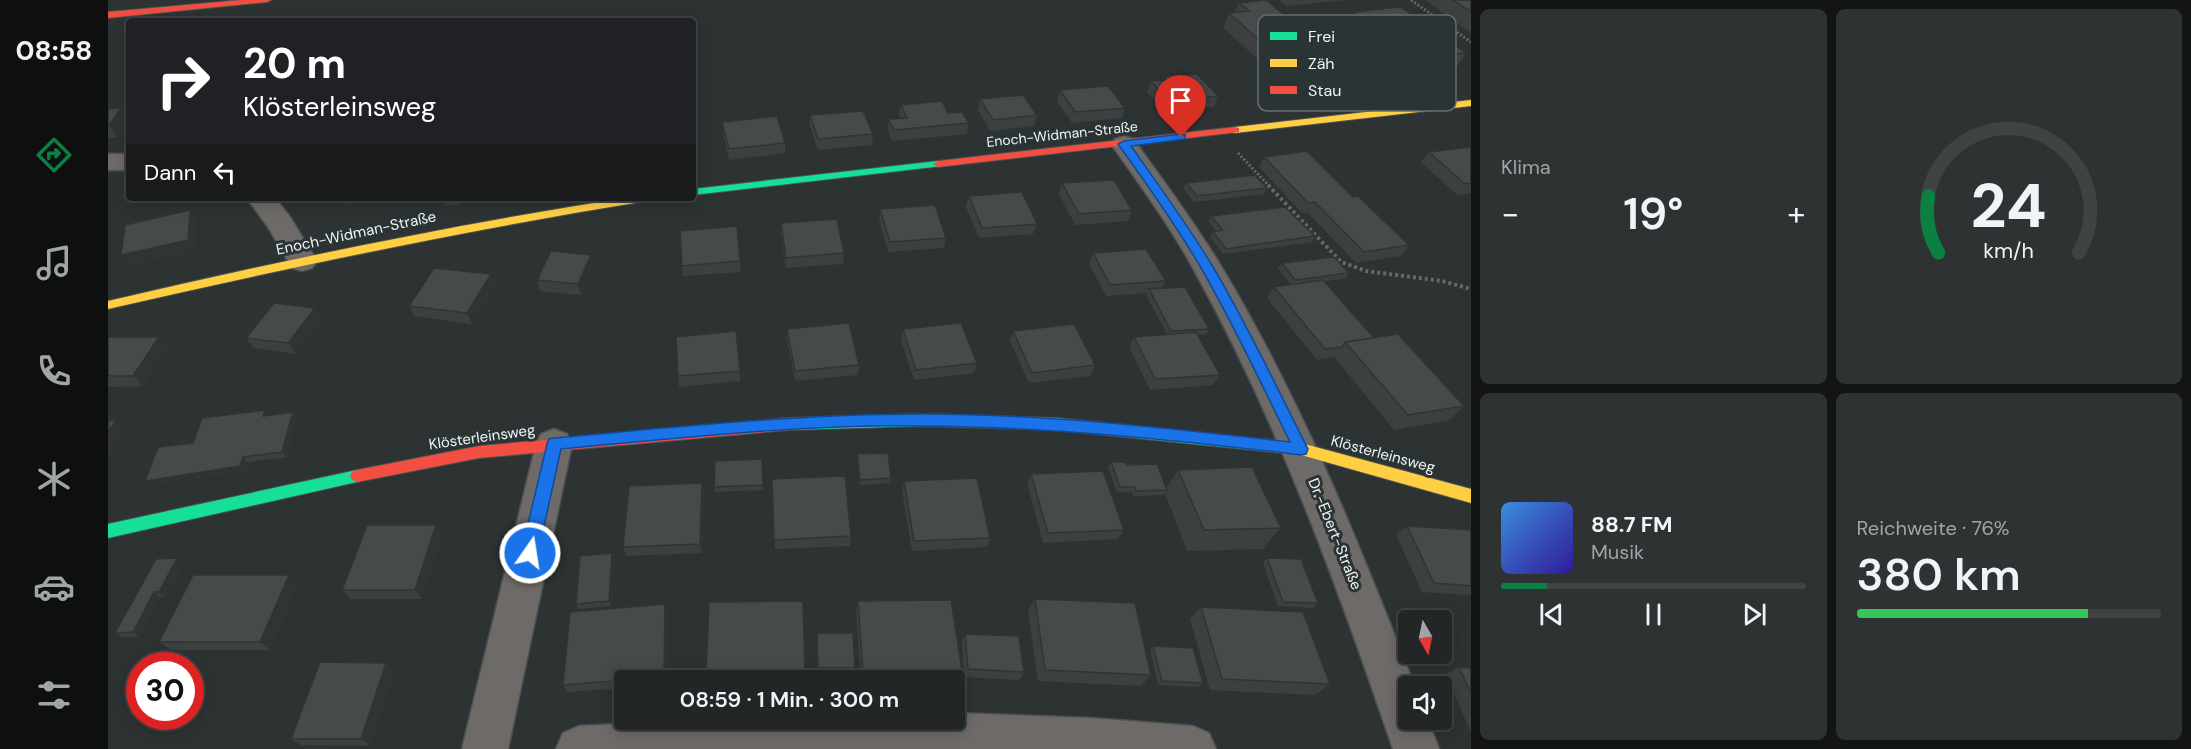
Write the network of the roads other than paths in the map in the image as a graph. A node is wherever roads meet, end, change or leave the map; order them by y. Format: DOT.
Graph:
graph roads {
  1 [pos="267,0"];
  2 [pos="108,15"];
  3 [pos="1471,103"];
  4 [pos="1456,105"];
  5 [pos="1403,111"];
  6 [pos="1124,144"];
  7 [pos="108,162"];
  8 [pos="126,162"];
  9 [pos="696,192"];
  10 [pos="263,201"];
  11 [pos="628,201"];
  12 [pos="302,261"];
  13 [pos="108,304"];
  14 [pos="554,444"];
  15 [pos="1301,449"];
  16 [pos="1471,496"];
  17 [pos="108,531"];
  18 [pos="484,749"];
  19 [pos="579,749"];
  20 [pos="1193,749"];
  21 [pos="1416,749"];
  1 -- 2 [label="street"];
  3 -- 4 [label="street, Enoch-Widman-Straße"];
  5 -- 6 [label="street, Enoch-Widman-Straße"];
  6 -- 9 [label="street, Enoch-Widman-Straße"];
  6 -- 15 [label="street, Dr.-Ebert-Straße"];
  7 -- 8 [label="street"];
  10 -- 12 [label="street"];
  11 -- 12 [label="street, Enoch-Widman-Straße"];
  12 -- 13 [label="street, Enoch-Widman-Straße"];
  14 -- 15 [label="street, Klösterleinsweg"];
  14 -- 17 [label="street, Klösterleinsweg"];
  14 -- 18 [label="street"];
  15 -- 16 [label="street, Klösterleinsweg"];
  15 -- 21 [label="street, Dr.-Ebert-Straße"];
  19 -- 20 [label="street"];
}
